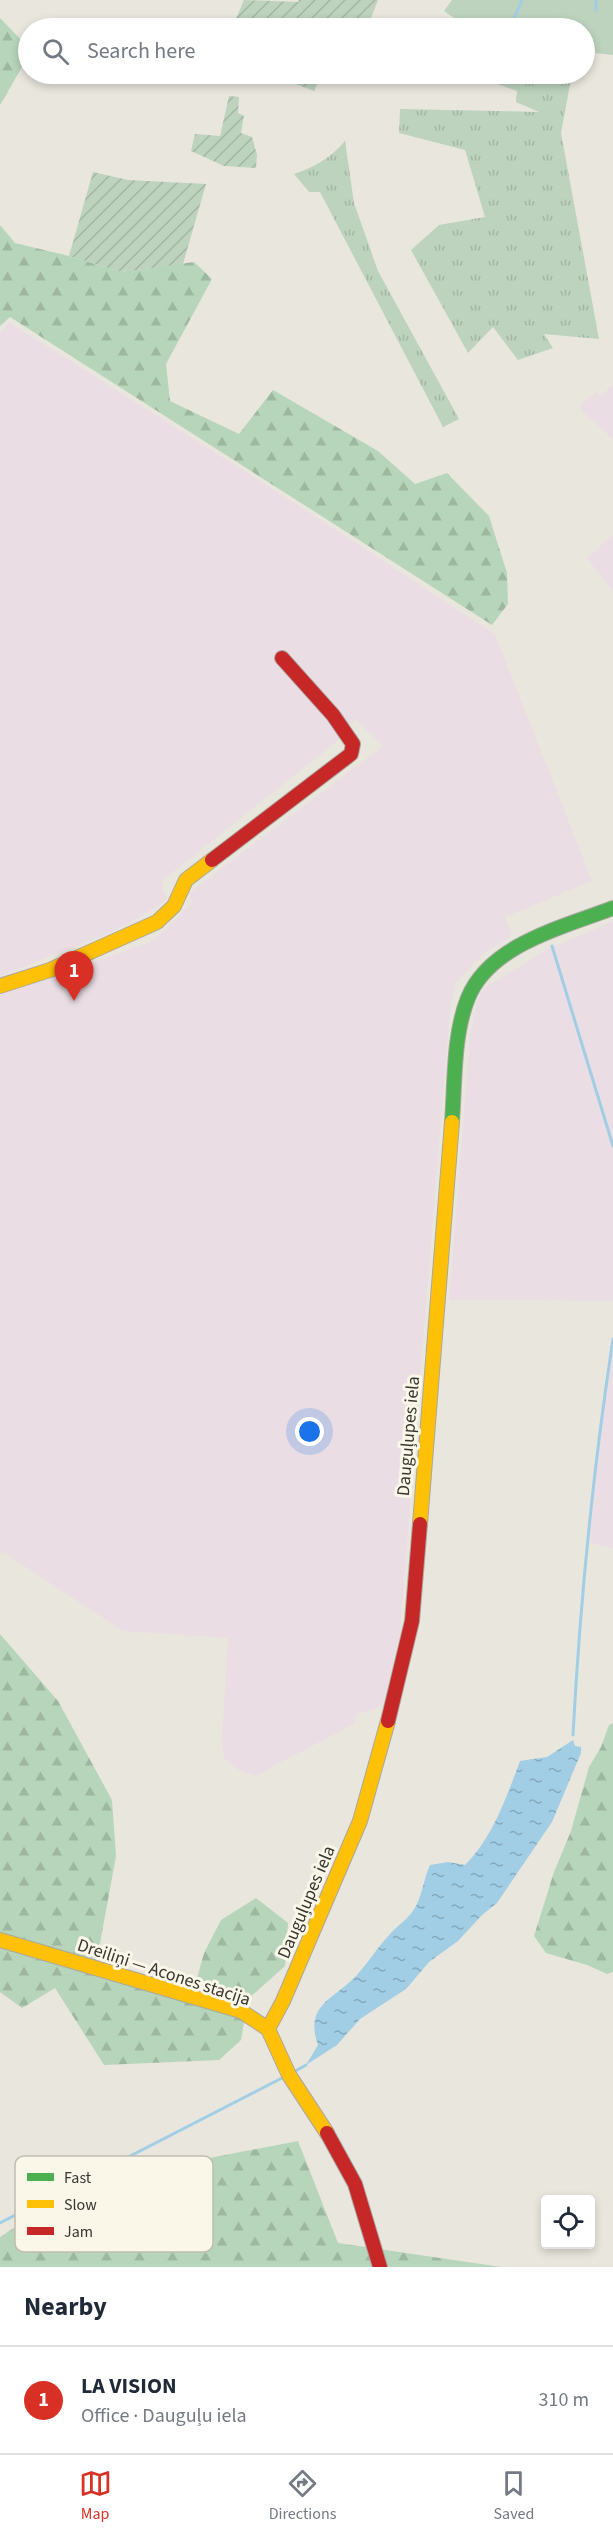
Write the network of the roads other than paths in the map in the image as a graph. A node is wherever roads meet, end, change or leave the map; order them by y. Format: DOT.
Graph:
graph roads {
  1 [pos="282,658"];
  2 [pos="613,908"];
  3 [pos="0,986"];
  4 [pos="0,1940"];
  5 [pos="268,2029"];
  6 [pos="380,2267"];
  1 -- 3 [label="street"];
  2 -- 5 [label="street, Dauguļupes iela"];
  4 -- 5 [label="street, Dreiliņi — Acones stacija"];
  5 -- 6 [label="street"];
}
